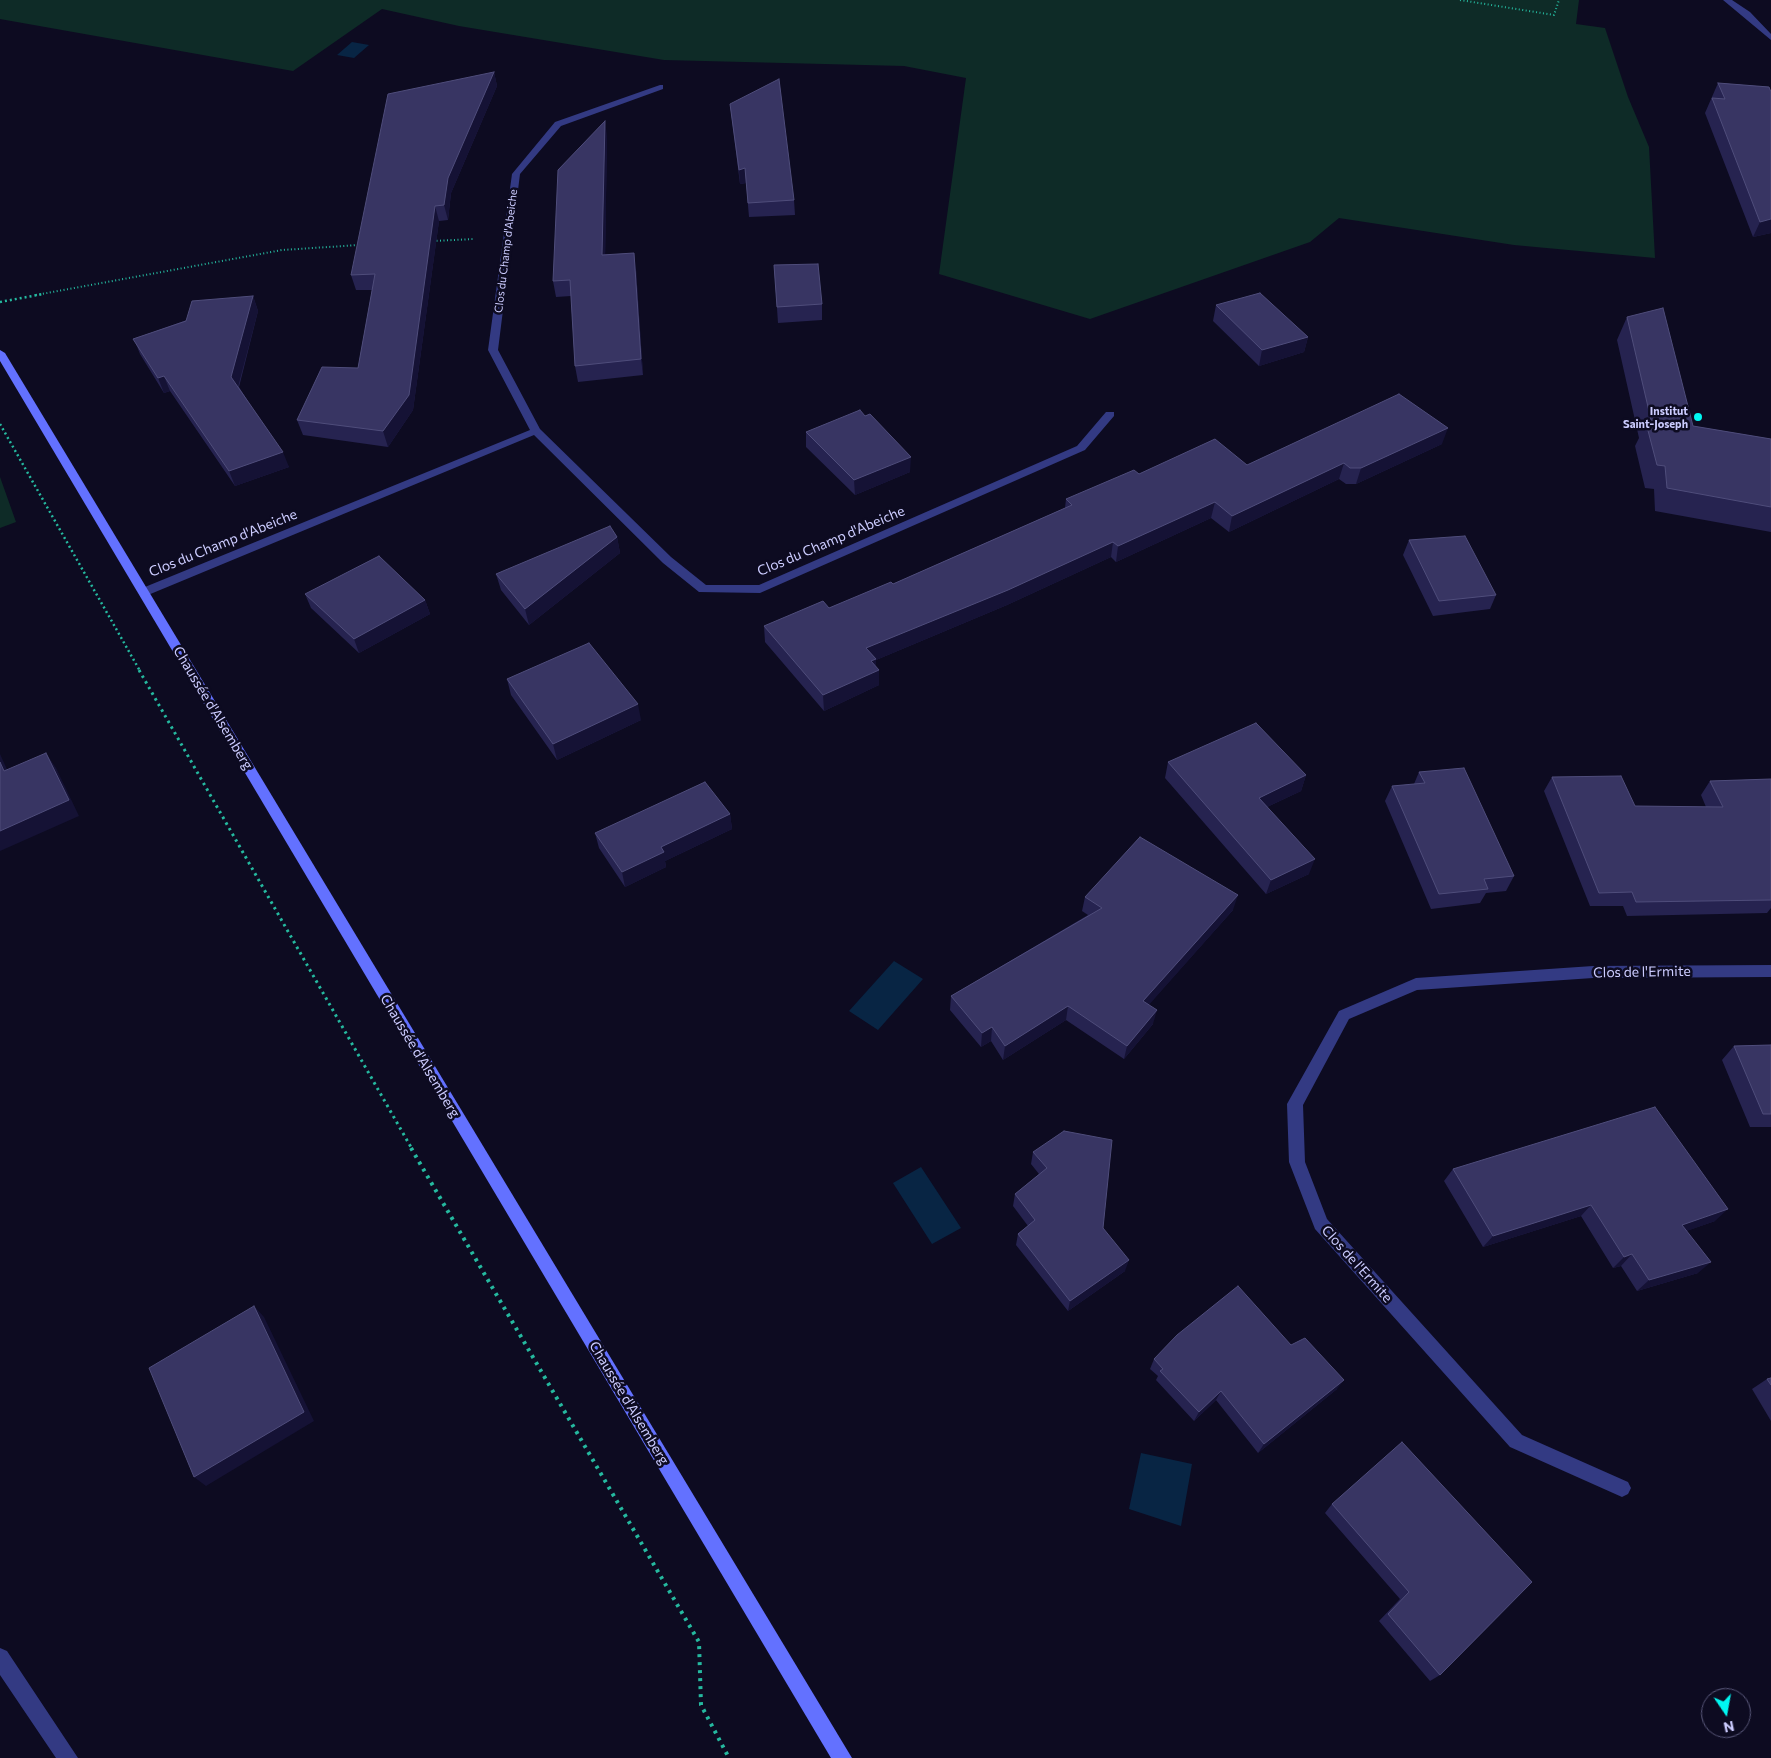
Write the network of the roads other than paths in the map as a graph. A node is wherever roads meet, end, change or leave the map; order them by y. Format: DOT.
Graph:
graph roads {
  1 [pos="1727,0"];
  2 [pos="1771,38"];
  3 [pos="660,88"];
  4 [pos="0,353"];
  5 [pos="1110,414"];
  6 [pos="536,431"];
  7 [pos="144,592"];
  8 [pos="1771,971"];
  9 [pos="1622,1488"];
  10 [pos="0,1658"];
  11 [pos="68,1758"];
  12 [pos="842,1758"];
  1 -- 2 [label="street"];
  3 -- 6 [label="street, Clos du Champ d'Abeiche"];
  4 -- 7 [label="main road, Chaussée d'Alsemberg"];
  5 -- 6 [label="street, Clos du Champ d'Abeiche"];
  6 -- 7 [label="street, Clos du Champ d'Abeiche"];
  7 -- 12 [label="main road, Chaussée d'Alsemberg"];
  8 -- 9 [label="street, Clos de l'Ermite"];
  10 -- 11 [label="street"];
}
